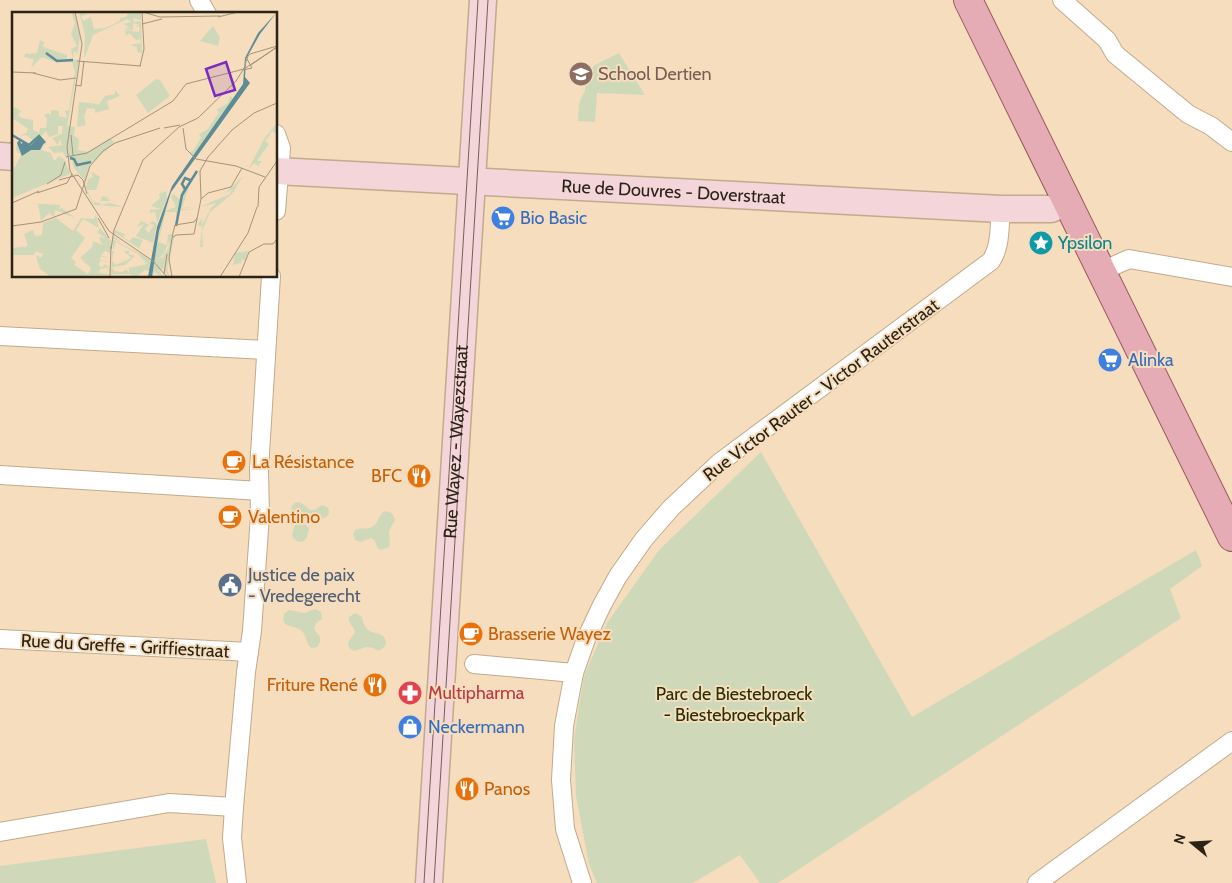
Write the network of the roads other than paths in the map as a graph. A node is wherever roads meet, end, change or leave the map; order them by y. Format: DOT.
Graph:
graph roads {
  1 [pos="199,0"];
  2 [pos="483,0"];
  3 [pos="968,0"];
  4 [pos="1062,0"];
  5 [pos="206,12"];
  6 [pos="278,140"];
  7 [pos="1232,142"];
  8 [pos="278,171"];
  9 [pos="472,180"];
  10 [pos="1068,202"];
  11 [pos="1000,209"];
  12 [pos="1102,272"];
  13 [pos="1232,276"];
  14 [pos="271,278"];
  15 [pos="0,336"];
  16 [pos="266,350"];
  17 [pos="0,475"];
  18 [pos="259,491"];
  19 [pos="1232,536"];
  20 [pos="0,639"];
  21 [pos="249,652"];
  22 [pos="474,664"];
  23 [pos="574,672"];
  24 [pos="1232,741"];
  25 [pos="234,807"];
  26 [pos="0,832"];
  27 [pos="238,883"];
  28 [pos="429,883"];
  29 [pos="582,883"];
  30 [pos="1037,883"];
  1 -- 5 [label="street"];
  2 -- 9 [label="street, Rue Wayez - Wayezstraat"];
  3 -- 10 [label="main road"];
  4 -- 7 [label="street"];
  6 -- 8 [label="street"];
  8 -- 9 [label="street, Rue de Douvres - Doverstraat"];
  9 -- 11 [label="street, Rue de Douvres - Doverstraat"];
  9 -- 28 [label="street, Rue Wayez - Wayezstraat"];
  10 -- 11 [label="street, Rue de Douvres - Doverstraat"];
  10 -- 12 [label="main road"];
  11 -- 23 [label="street, Rue Victor Rauter - Victor Rauterstraat"];
  12 -- 13 [label="street"];
  12 -- 19 [label="main road"];
  14 -- 16 [label="street"];
  15 -- 16 [label="street"];
  16 -- 18 [label="street"];
  17 -- 18 [label="street"];
  18 -- 21 [label="street"];
  20 -- 21 [label="street, Rue du Greffe - Griffiestraat"];
  21 -- 25 [label="street"];
  22 -- 23 [label="street"];
  23 -- 29 [label="street, Rue Victor Rauter - Victor Rauterstraat"];
  24 -- 30 [label="street"];
  25 -- 26 [label="street"];
  25 -- 27 [label="street"];
}
